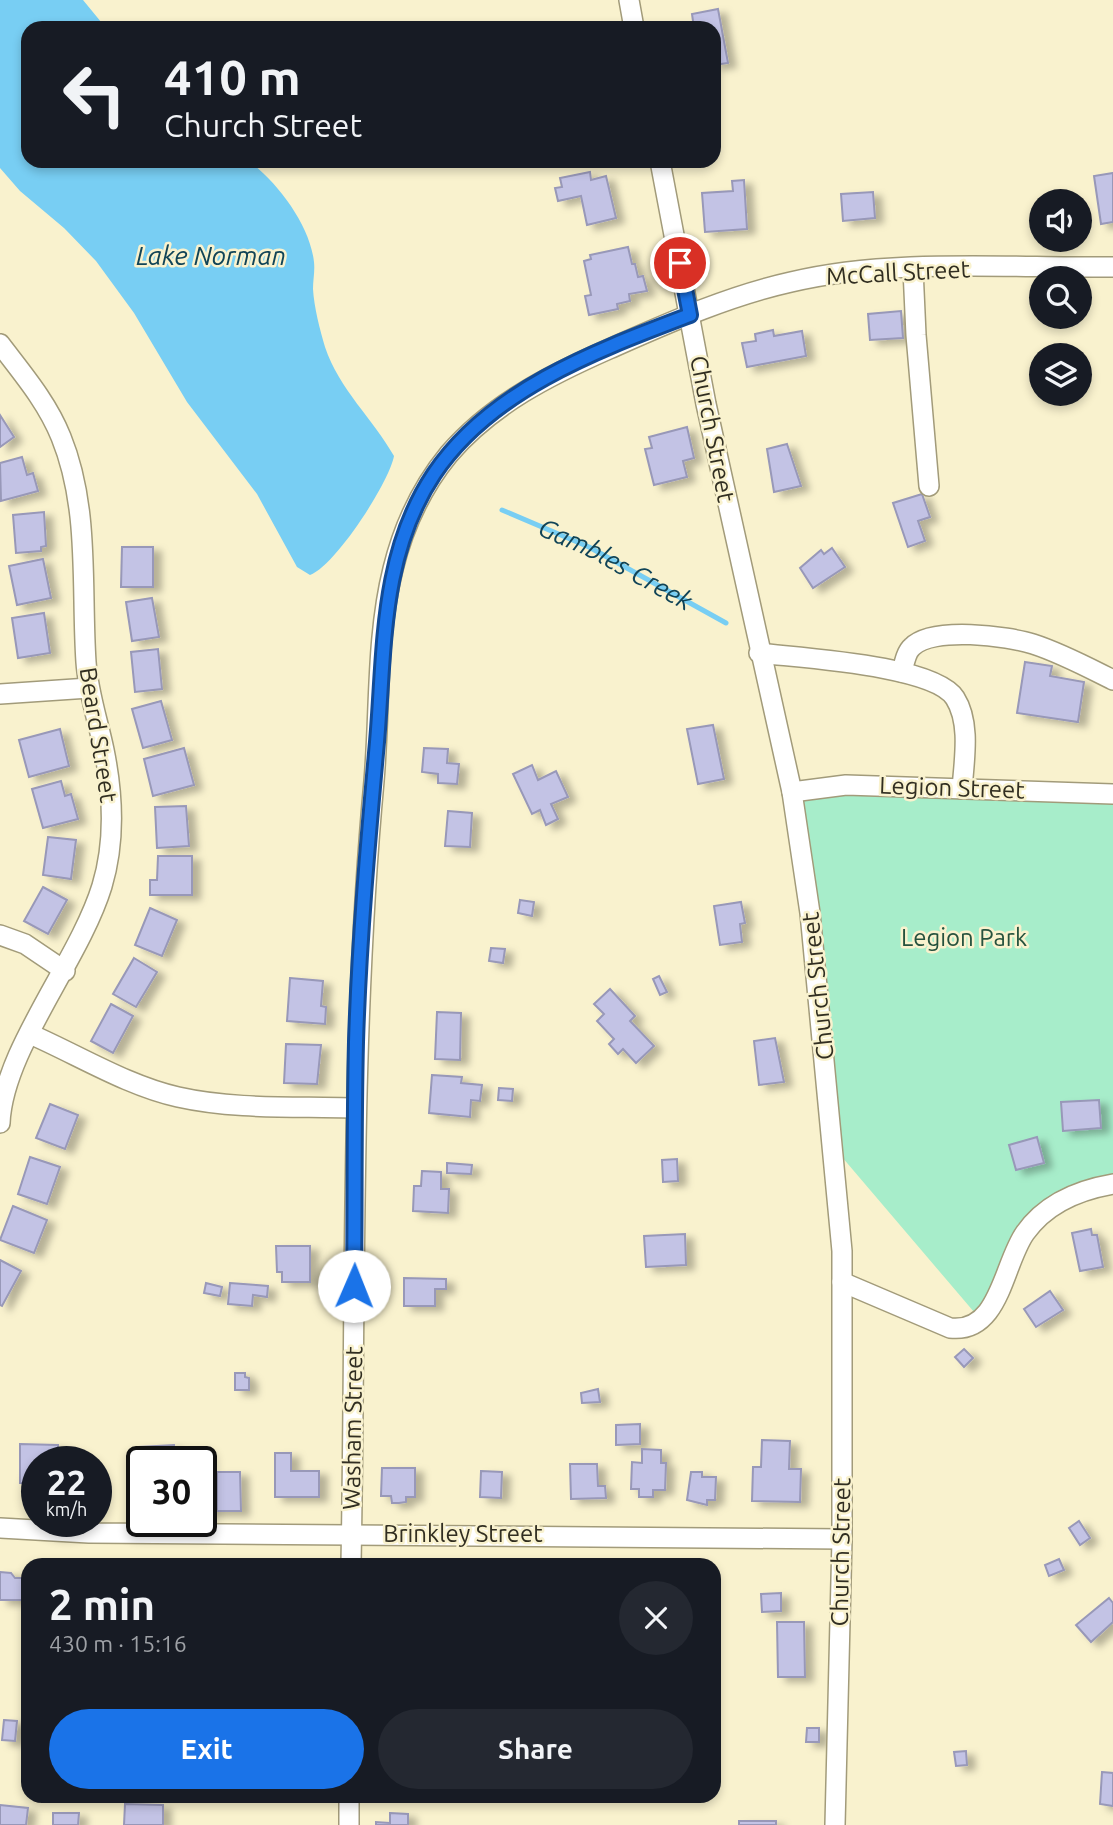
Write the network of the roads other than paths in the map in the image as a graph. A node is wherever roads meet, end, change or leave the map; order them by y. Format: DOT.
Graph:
graph roads {
  1 [pos="629,0"];
  2 [pos="633,21"];
  3 [pos="661,168"];
  4 [pos="1113,267"];
  5 [pos="913,269"];
  6 [pos="690,315"];
  7 [pos="0,344"];
  8 [pos="929,485"];
  9 [pos="759,653"];
  10 [pos="902,672"];
  11 [pos="1113,680"];
  12 [pos="89,688"];
  13 [pos="0,694"];
  14 [pos="962,789"];
  15 [pos="792,792"];
  16 [pos="1113,794"];
  17 [pos="0,935"];
  18 [pos="65,971"];
  19 [pos="30,1034"];
  20 [pos="2,1098"];
  21 [pos="355,1108"];
  22 [pos="0,1123"];
  23 [pos="1113,1184"];
  24 [pos="842,1282"];
  25 [pos="0,1528"];
  26 [pos="351,1535"];
  27 [pos="842,1539"];
  28 [pos="351,1558"];
  29 [pos="349,1803"];
  30 [pos="349,1825"];
  31 [pos="835,1825"];
  1 -- 2 [label="street"];
  3 -- 6 [label="street, Church Street"];
  4 -- 5 [label="street, McCall Street"];
  5 -- 6 [label="street, McCall Street"];
  5 -- 8 [label="street"];
  6 -- 9 [label="street, Church Street"];
  6 -- 21 [label="street, Washam Street"];
  7 -- 12 [label="street, Beard Street"];
  9 -- 10 [label="street"];
  9 -- 15 [label="street, Church Street"];
  10 -- 11 [label="street"];
  10 -- 14 [label="street"];
  12 -- 13 [label="street"];
  12 -- 18 [label="street, Beard Street"];
  14 -- 15 [label="street, Legion Street"];
  14 -- 16 [label="street, Legion Street"];
  15 -- 24 [label="street, Church Street"];
  17 -- 18 [label="street"];
  18 -- 19 [label="street, Beard Street"];
  19 -- 20 [label="street, Beard Street"];
  19 -- 21 [label="street"];
  20 -- 22 [label="street, Beard Street"];
  21 -- 26 [label="street, Washam Street"];
  23 -- 24 [label="street"];
  24 -- 27 [label="street, Church Street"];
  25 -- 26 [label="street, Brinkley Street"];
  26 -- 27 [label="street, Brinkley Street"];
  26 -- 28 [label="street, Washam Street"];
  27 -- 31 [label="street, Church Street"];
  29 -- 30 [label="street"];
}
